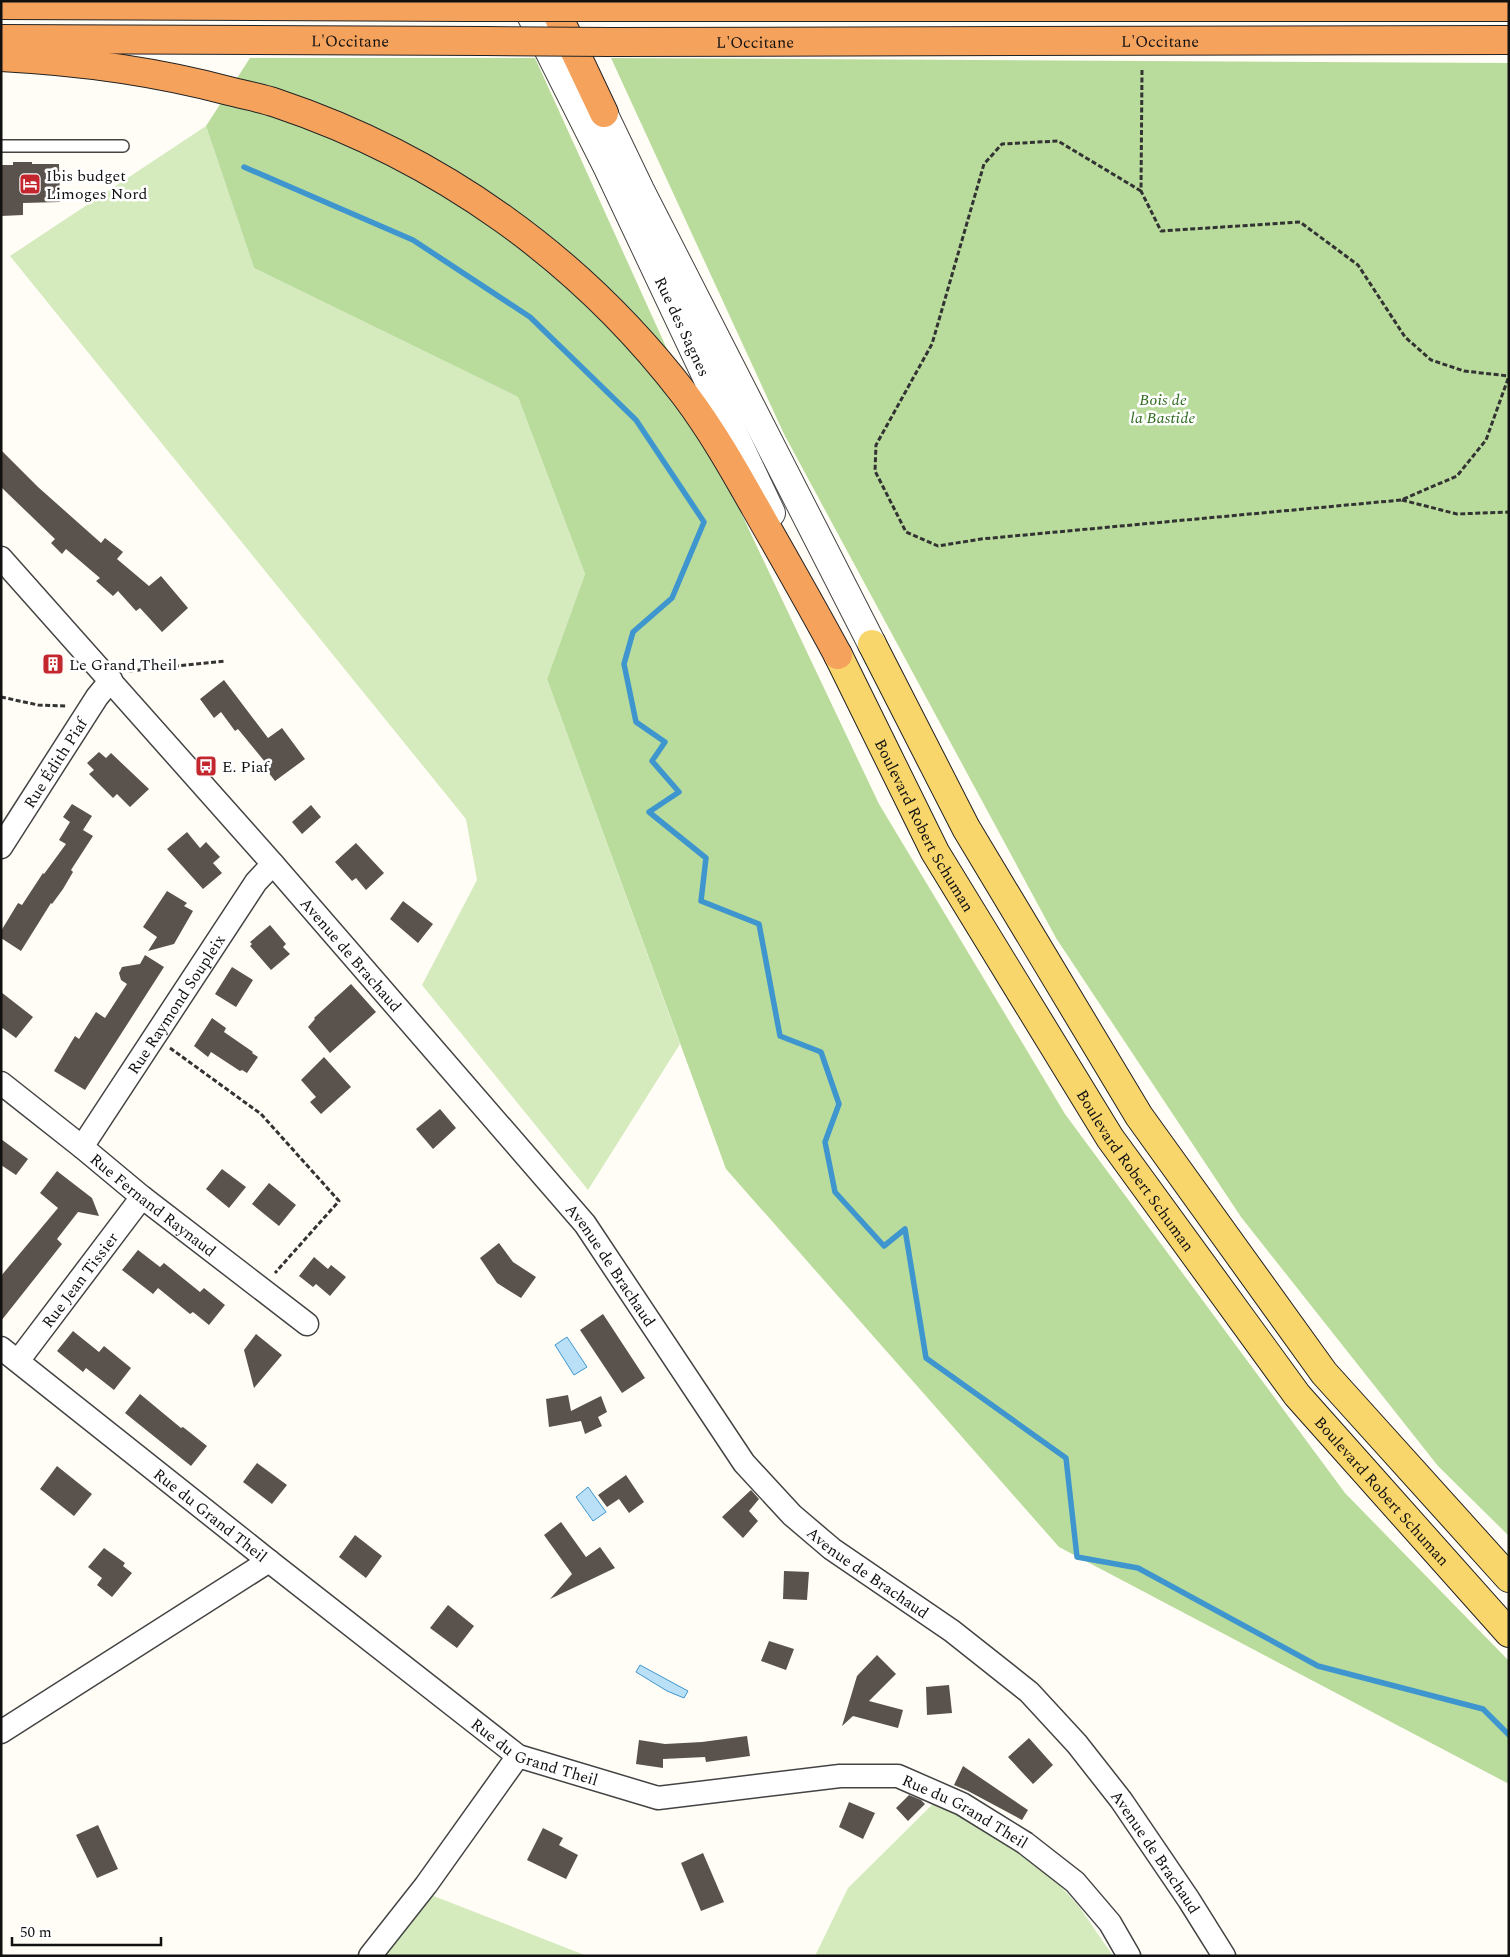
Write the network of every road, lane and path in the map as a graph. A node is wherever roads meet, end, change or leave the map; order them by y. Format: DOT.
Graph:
graph roads {
  1 [pos="524,1"];
  2 [pos="542,1"];
  3 [pos="551,1"];
  4 [pos="473,4"];
  5 [pos="1,5"];
  6 [pos="1509,7"];
  7 [pos="1,39"];
  8 [pos="1509,40"];
  9 [pos="1,57"];
  10 [pos="1142,70"];
  11 [pos="604,113"];
  12 [pos="1,146"];
  13 [pos="123,146"];
  14 [pos="1141,191"];
  15 [pos="1509,376"];
  16 [pos="1401,500"];
  17 [pos="1509,512"];
  18 [pos="1,558"];
  19 [pos="872,644"];
  20 [pos="838,655"];
  21 [pos="225,661"];
  22 [pos="111,680"];
  23 [pos="1,698"];
  24 [pos="68,706"];
  25 [pos="1,847"];
  26 [pos="273,864"];
  27 [pos="164,1043"];
  28 [pos="1,1083"];
  29 [pos="82,1146"];
  30 [pos="142,1197"];
  31 [pos="271,1277"];
  32 [pos="306,1324"];
  33 [pos="10,1354"];
  34 [pos="269,1562"];
  35 [pos="1509,1578"];
  36 [pos="1509,1633"];
  37 [pos="1,1732"];
  38 [pos="518,1756"];
  39 [pos="370,1956"];
  40 [pos="1129,1956"];
  41 [pos="1224,1956"];
  1 -- 20 [label="street, Rue des Sagnes"];
  2 -- 11 [label="street, Rue des Sagnes"];
  3 -- 11 [label="highway"];
  4 -- 5 [label="highway, L'Occitane"];
  4 -- 6 [label="highway, L'Occitane, bridge"];
  7 -- 8 [label="highway, L'Occitane, bridge"];
  9 -- 20 [label="highway"];
  10 -- 14 [label="path"];
  11 -- 19 [label="street, Rue des Sagnes"];
  12 -- 13 [label="lane"];
  14 -- 15 [label="path"];
  14 -- 16 [label="path"];
  15 -- 16 [label="path"];
  16 -- 17 [label="path"];
  18 -- 22 [label="street, Avenue de Brachaud"];
  19 -- 35 [label="main road, Boulevard Robert Schuman"];
  20 -- 36 [label="main road, Boulevard Robert Schuman"];
  21 -- 22 [label="path"];
  22 -- 25 [label="street, Rue Édith Piaf"];
  22 -- 26 [label="street, Avenue de Brachaud"];
  23 -- 24 [label="path"];
  26 -- 29 [label="street, Rue Raymond Soupleix"];
  26 -- 41 [label="street, Avenue de Brachaud"];
  27 -- 31 [label="path"];
  28 -- 29 [label="street, Rue Fernand Raynaud"];
  29 -- 30 [label="street, Rue Fernand Raynaud"];
  30 -- 32 [label="street, Rue Fernand Raynaud"];
  30 -- 33 [label="street, Rue Jean Tissier"];
  33 -- 34 [label="street, Rue du Grand Theil"];
  34 -- 37 [label="street"];
  34 -- 38 [label="street, Rue du Grand Theil"];
  38 -- 39 [label="street"];
  38 -- 40 [label="street, Rue du Grand Theil"];
}
